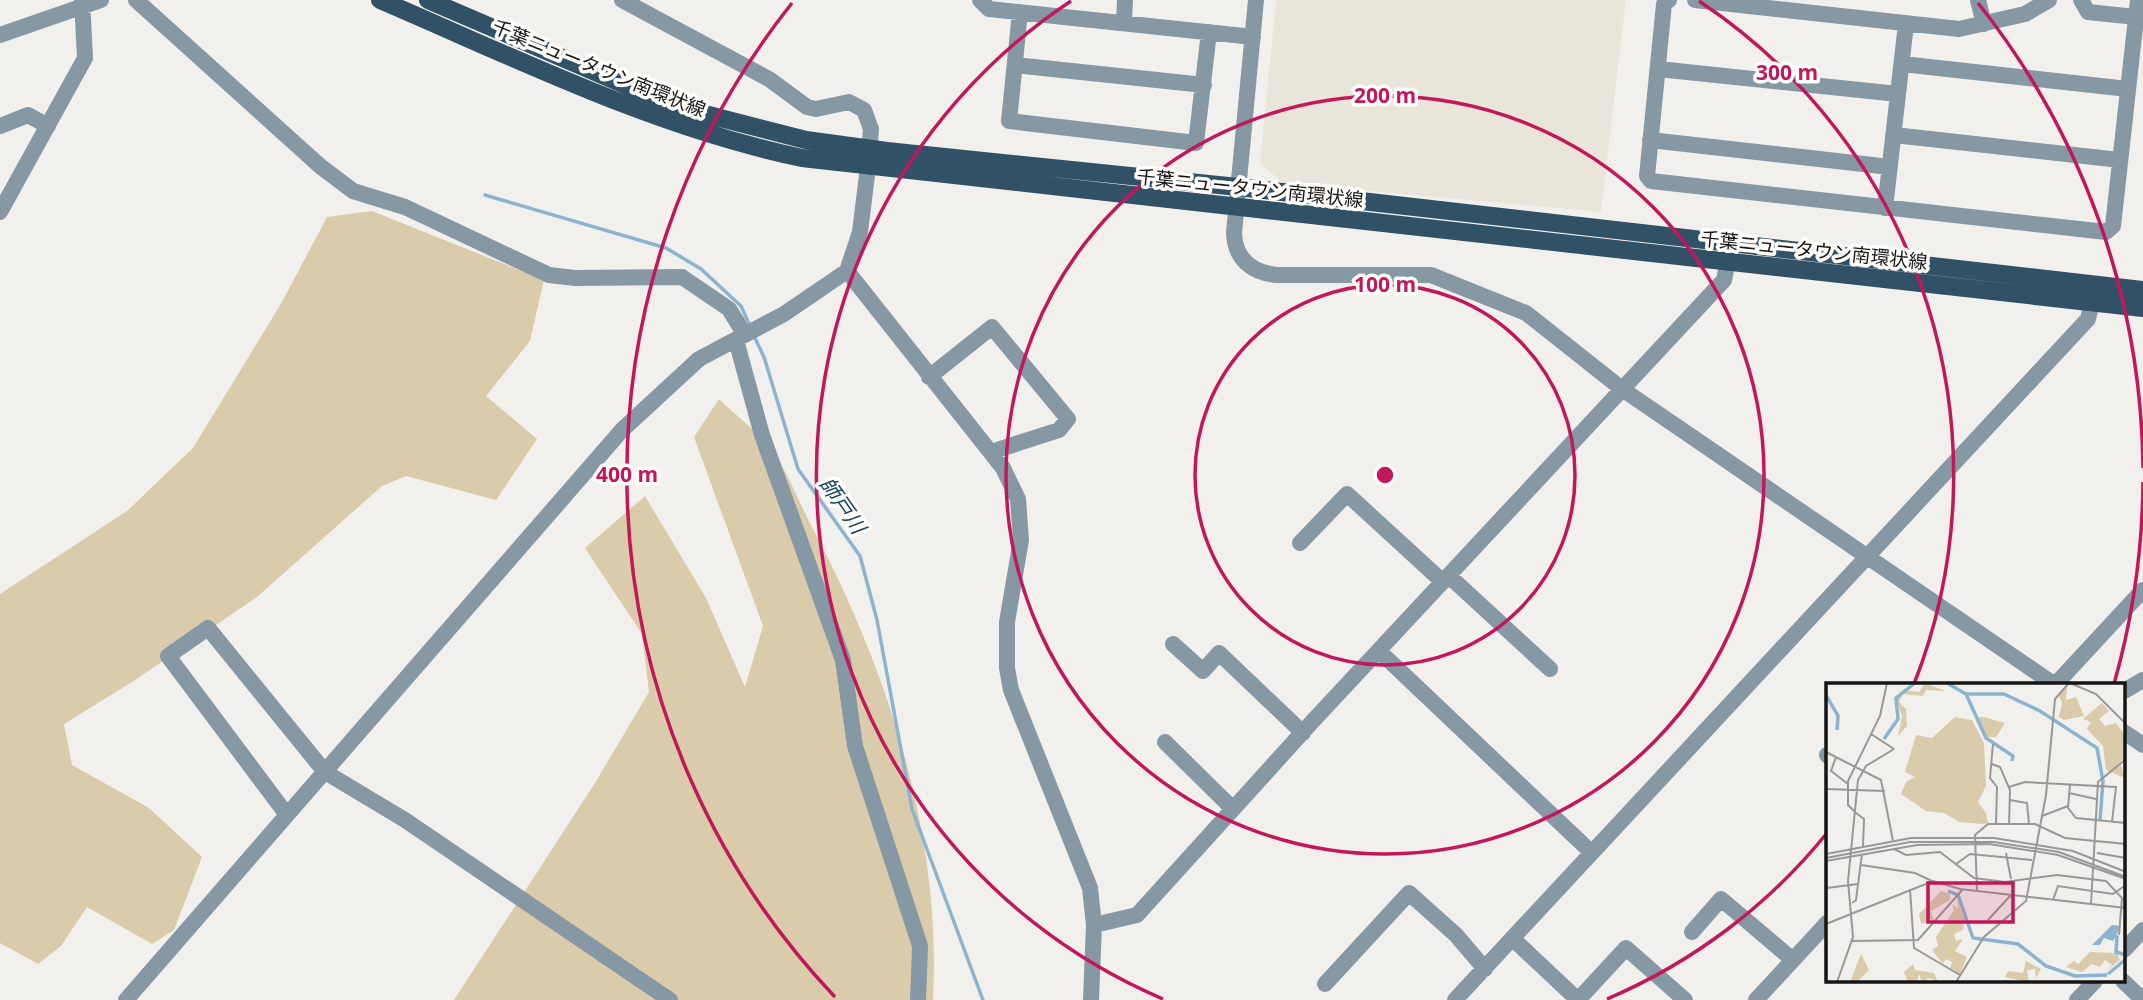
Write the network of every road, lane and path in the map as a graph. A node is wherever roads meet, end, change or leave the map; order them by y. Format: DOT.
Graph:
graph roads {
  1 [pos="101,0"];
  2 [pos="136,0"];
  3 [pos="380,0"];
  4 [pos="428,0"];
  5 [pos="622,0"];
  6 [pos="980,0"];
  7 [pos="1125,0"];
  8 [pos="1256,0"];
  9 [pos="1668,0"];
  10 [pos="1695,0"];
  11 [pos="1978,0"];
  12 [pos="2049,0"];
  13 [pos="2081,0"];
  14 [pos="2138,0"];
  15 [pos="83,3"];
  16 [pos="1747,3"];
  17 [pos="649,6"];
  18 [pos="1020,12"];
  19 [pos="2136,17"];
  20 [pos="1124,23"];
  21 [pos="1906,24"];
  22 [pos="1984,24"];
  23 [pos="1209,32"];
  24 [pos="0,35"];
  25 [pos="1253,37"];
  26 [pos="1902,64"];
  27 [pos="1015,65"];
  28 [pos="1658,69"];
  29 [pos="1204,85"];
  30 [pos="2128,89"];
  31 [pos="1898,94"];
  32 [pos="48,125"];
  33 [pos="0,126"];
  34 [pos="1894,135"];
  35 [pos="1650,140"];
  36 [pos="869,158"];
  37 [pos="2120,160"];
  38 [pos="1890,167"];
  39 [pos="1238,187"];
  40 [pos="1236,208"];
  41 [pos="1885,208"];
  42 [pos="0,212"];
  43 [pos="1728,261"];
  44 [pos="847,271"];
  45 [pos="2143,290"];
  46 [pos="2092,302"];
  47 [pos="2143,308"];
  48 [pos="741,337"];
  49 [pos="929,377"];
  50 [pos="1622,389"];
  51 [pos="991,452"];
  52 [pos="1300,542"];
  53 [pos="1867,556"];
  54 [pos="1446,579"];
  55 [pos="2143,590"];
  56 [pos="1173,644"];
  57 [pos="1379,651"];
  58 [pos="1550,669"];
  59 [pos="2143,680"];
  60 [pos="2052,683"];
  61 [pos="2057,683"];
  62 [pos="2126,690"];
  63 [pos="1303,733"];
  64 [pos="2126,733"];
  65 [pos="1165,742"];
  66 [pos="2143,745"];
  67 [pos="325,772"];
  68 [pos="1233,809"];
  69 [pos="287,815"];
  70 [pos="1592,853"];
  71 [pos="1826,924"];
  72 [pos="1094,925"];
  73 [pos="2143,930"];
  74 [pos="1692,932"];
  75 [pos="1513,939"];
  76 [pos="2126,948"];
  77 [pos="1793,960"];
  78 [pos="1485,969"];
  79 [pos="2094,982"];
  80 [pos="2124,982"];
  81 [pos="1325,984"];
  82 [pos="126,1000"];
  83 [pos="670,1000"];
  84 [pos="918,1000"];
  85 [pos="1091,1000"];
  86 [pos="1455,1000"];
  87 [pos="1578,1000"];
  88 [pos="1685,1000"];
  89 [pos="1756,1000"];
  90 [pos="2077,1000"];
  91 [pos="2143,1000"];
  1 -- 15 [label="street"];
  2 -- 48 [label="street"];
  3 -- 36 [label="main road, 千葉ニュータウン南環状線"];
  4 -- 36 [label="main road, 千葉ニュータウン南環状線"];
  5 -- 17 [label="street"];
  6 -- 18 [label="street"];
  7 -- 20 [label="street"];
  8 -- 25 [label="street"];
  9 -- 28 [label="street"];
  10 -- 16 [label="street"];
  11 -- 22 [label="street"];
  12 -- 22 [label="street"];
  13 -- 19 [label="street"];
  14 -- 19 [label="street"];
  15 -- 24 [label="street"];
  15 -- 32 [label="street"];
  16 -- 21 [label="street"];
  17 -- 36 [label="street"];
  18 -- 20 [label="street"];
  18 -- 27 [label="street"];
  19 -- 30 [label="street"];
  20 -- 23 [label="street"];
  21 -- 22 [label="street"];
  21 -- 26 [label="street"];
  23 -- 25 [label="street"];
  23 -- 29 [label="street"];
  25 -- 39 [label="street"];
  26 -- 30 [label="street"];
  26 -- 31 [label="street"];
  27 -- 29 [label="street"];
  27 -- 29 [label="street"];
  28 -- 31 [label="street"];
  28 -- 35 [label="street"];
  30 -- 37 [label="street"];
  31 -- 34 [label="street"];
  32 -- 33 [label="street"];
  32 -- 42 [label="street"];
  34 -- 37 [label="street"];
  34 -- 38 [label="street"];
  35 -- 38 [label="street"];
  35 -- 41 [label="street"];
  36 -- 39 [label="main road, 千葉ニュータウン南環状線"];
  36 -- 40 [label="main road, 千葉ニュータウン南環状線"];
  36 -- 44 [label="street"];
  37 -- 41 [label="street"];
  38 -- 41 [label="street"];
  39 -- 40 [label="street"];
  39 -- 45 [label="main road, 千葉ニュータウン南環状線"];
  40 -- 43 [label="main road, 千葉ニュータウン南環状線"];
  40 -- 50 [label="street"];
  43 -- 46 [label="main road, 千葉ニュータウン南環状線"];
  43 -- 50 [label="street"];
  44 -- 48 [label="street"];
  44 -- 49 [label="street"];
  46 -- 47 [label="main road, 千葉ニュータウン南環状線"];
  46 -- 53 [label="street"];
  48 -- 67 [label="street"];
  48 -- 84 [label="street"];
  49 -- 51 [label="street"];
  49 -- 51 [label="street"];
  50 -- 53 [label="street"];
  50 -- 54 [label="street"];
  51 -- 72 [label="street"];
  52 -- 54 [label="street"];
  53 -- 60 [label="street"];
  53 -- 70 [label="street"];
  54 -- 57 [label="street"];
  54 -- 58 [label="street"];
  55 -- 61 [label="street"];
  56 -- 63 [label="street"];
  57 -- 63 [label="street"];
  57 -- 70 [label="street"];
  59 -- 62 [label="street"];
  63 -- 68 [label="street"];
  64 -- 66 [label="street"];
  65 -- 68 [label="street"];
  67 -- 69 [label="street"];
  67 -- 69 [label="street"];
  67 -- 83 [label="street"];
  68 -- 72 [label="street"];
  69 -- 82 [label="street"];
  70 -- 75 [label="street"];
  71 -- 77 [label="street"];
  72 -- 85 [label="street"];
  73 -- 76 [label="street"];
  74 -- 77 [label="street"];
  75 -- 78 [label="street"];
  75 -- 87 [label="street"];
  77 -- 89 [label="street"];
  78 -- 81 [label="street"];
  78 -- 86 [label="street"];
  79 -- 90 [label="street"];
  80 -- 91 [label="street"];
  87 -- 88 [label="street"];
}
